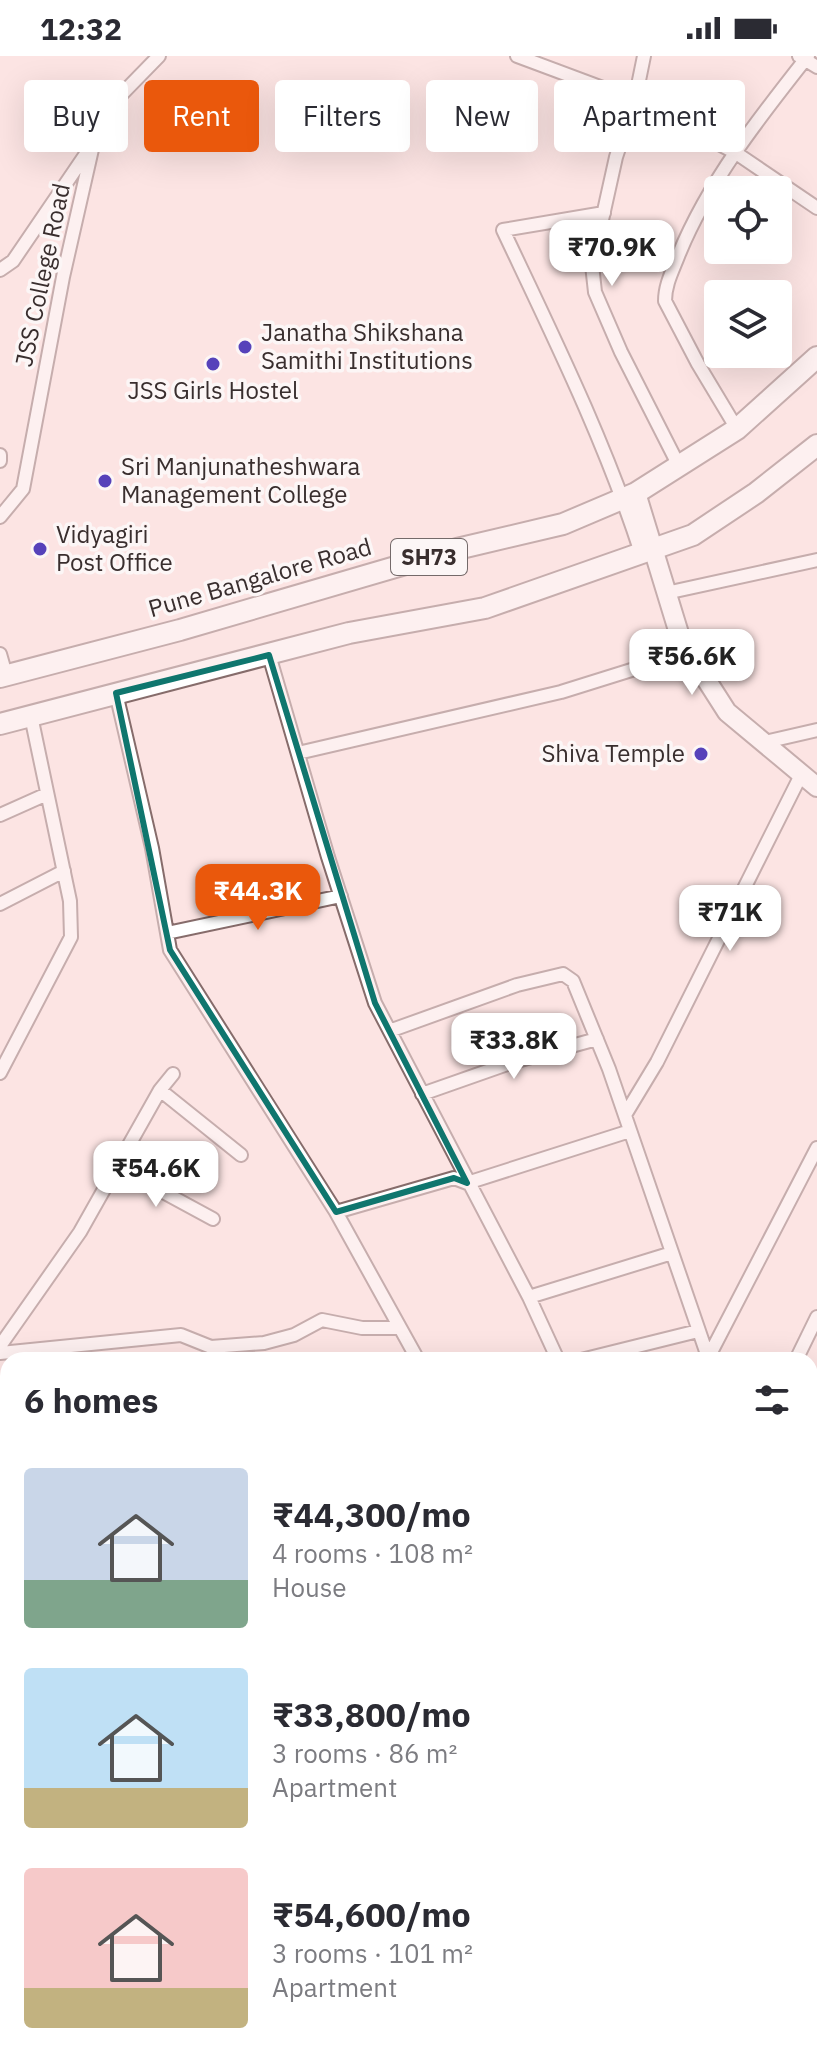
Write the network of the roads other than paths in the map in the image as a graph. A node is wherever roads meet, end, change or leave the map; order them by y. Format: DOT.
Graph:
graph roads {
  1 [pos="517,56"];
  2 [pos="644,56"];
  3 [pos="804,57"];
  4 [pos="154,58"];
  5 [pos="817,67"];
  6 [pos="581,80"];
  7 [pos="639,80"];
  8 [pos="128,87"];
  9 [pos="88,152"];
  10 [pos="91,152"];
  11 [pos="618,152"];
  12 [pos="736,153"];
  13 [pos="817,208"];
  14 [pos="604,213"];
  15 [pos="0,270"];
  16 [pos="817,357"];
  17 [pos="737,429"];
  18 [pos="817,445"];
  19 [pos="679,466"];
  20 [pos="630,496"];
  21 [pos="0,517"];
  22 [pos="647,552"];
  23 [pos="817,560"];
  24 [pos="666,593"];
  25 [pos="0,654"];
  26 [pos="269,655"];
  27 [pos="694,660"];
  28 [pos="3,676"];
  29 [pos="116,693"];
  30 [pos="31,716"];
  31 [pos="0,724"];
  32 [pos="817,730"];
  33 [pos="761,743"];
  34 [pos="298,753"];
  35 [pos="802,773"];
  36 [pos="817,787"];
  37 [pos="47,794"];
  38 [pos="0,815"];
  39 [pos="64,871"];
  40 [pos="341,896"];
  41 [pos="0,904"];
  42 [pos="167,933"];
  43 [pos="392,1030"];
  44 [pos="597,1039"];
  45 [pos="0,1073"];
  46 [pos="173,1074"];
  47 [pos="160,1090"];
  48 [pos="422,1094"];
  49 [pos="625,1115"];
  50 [pos="630,1131"];
  51 [pos="817,1148"];
  52 [pos="241,1155"];
  53 [pos="117,1167"];
  54 [pos="467,1183"];
  55 [pos="336,1212"];
  56 [pos="213,1219"];
  57 [pos="672,1253"];
  58 [pos="529,1297"];
  59 [pos="817,1317"];
  60 [pos="400,1328"];
  61 [pos="698,1331"];
  62 [pos="0,1346"];
  63 [pos="10,1352"];
  64 [pos="413,1352"];
  65 [pos="554,1352"];
  66 [pos="613,1352"];
  67 [pos="706,1352"];
  68 [pos="712,1352"];
  69 [pos="800,1352"];
  1 -- 6 [label="street"];
  2 -- 7 [label="street"];
  3 -- 5 [label="street"];
  3 -- 12 [label="street"];
  4 -- 8 [label="street, JSS College Road"];
  9 -- 15 [label="street"];
  10 -- 21 [label="street, JSS College Road"];
  11 -- 14 [label="street"];
  12 -- 13 [label="street"];
  12 -- 17 [label="street"];
  14 -- 19 [label="street"];
  14 -- 20 [label="street"];
  16 -- 17 [label="main road, Pune Bangalore Road / SH73"];
  17 -- 19 [label="main road, Pune Bangalore Road / SH73"];
  18 -- 22 [label="main road, SH73"];
  19 -- 20 [label="main road, Pune Bangalore Road / SH73"];
  20 -- 22 [label="street"];
  20 -- 28 [label="main road, Pune Bangalore Road / SH73"];
  22 -- 24 [label="street"];
  22 -- 26 [label="main road, SH73"];
  23 -- 24 [label="street"];
  24 -- 27 [label="street"];
  25 -- 28 [label="street"];
  26 -- 29 [label="main road, SH73"];
  26 -- 34 [label="street"];
  27 -- 33 [label="street"];
  27 -- 34 [label="street"];
  29 -- 30 [label="main road, SH73"];
  29 -- 42 [label="street"];
  30 -- 31 [label="main road, SH73"];
  30 -- 37 [label="street"];
  32 -- 33 [label="street"];
  33 -- 35 [label="street"];
  34 -- 40 [label="street"];
  35 -- 36 [label="street"];
  35 -- 49 [label="street"];
  37 -- 38 [label="street"];
  37 -- 39 [label="street"];
  39 -- 41 [label="street"];
  39 -- 45 [label="street"];
  40 -- 42 [label="street"];
  40 -- 43 [label="street"];
  42 -- 55 [label="street"];
  43 -- 44 [label="street"];
  43 -- 48 [label="street"];
  44 -- 48 [label="street"];
  44 -- 49 [label="street"];
  46 -- 47 [label="street"];
  47 -- 52 [label="street"];
  47 -- 53 [label="street"];
  48 -- 54 [label="street"];
  49 -- 50 [label="street"];
  50 -- 54 [label="street"];
  50 -- 57 [label="street"];
  51 -- 68 [label="street"];
  53 -- 56 [label="street"];
  53 -- 62 [label="street"];
  54 -- 55 [label="street"];
  54 -- 58 [label="street"];
  55 -- 60 [label="street"];
  57 -- 58 [label="street"];
  57 -- 61 [label="street"];
  58 -- 65 [label="street"];
  59 -- 69 [label="street"];
  60 -- 63 [label="street"];
  60 -- 64 [label="street"];
  61 -- 66 [label="street"];
  61 -- 67 [label="street"];
}
